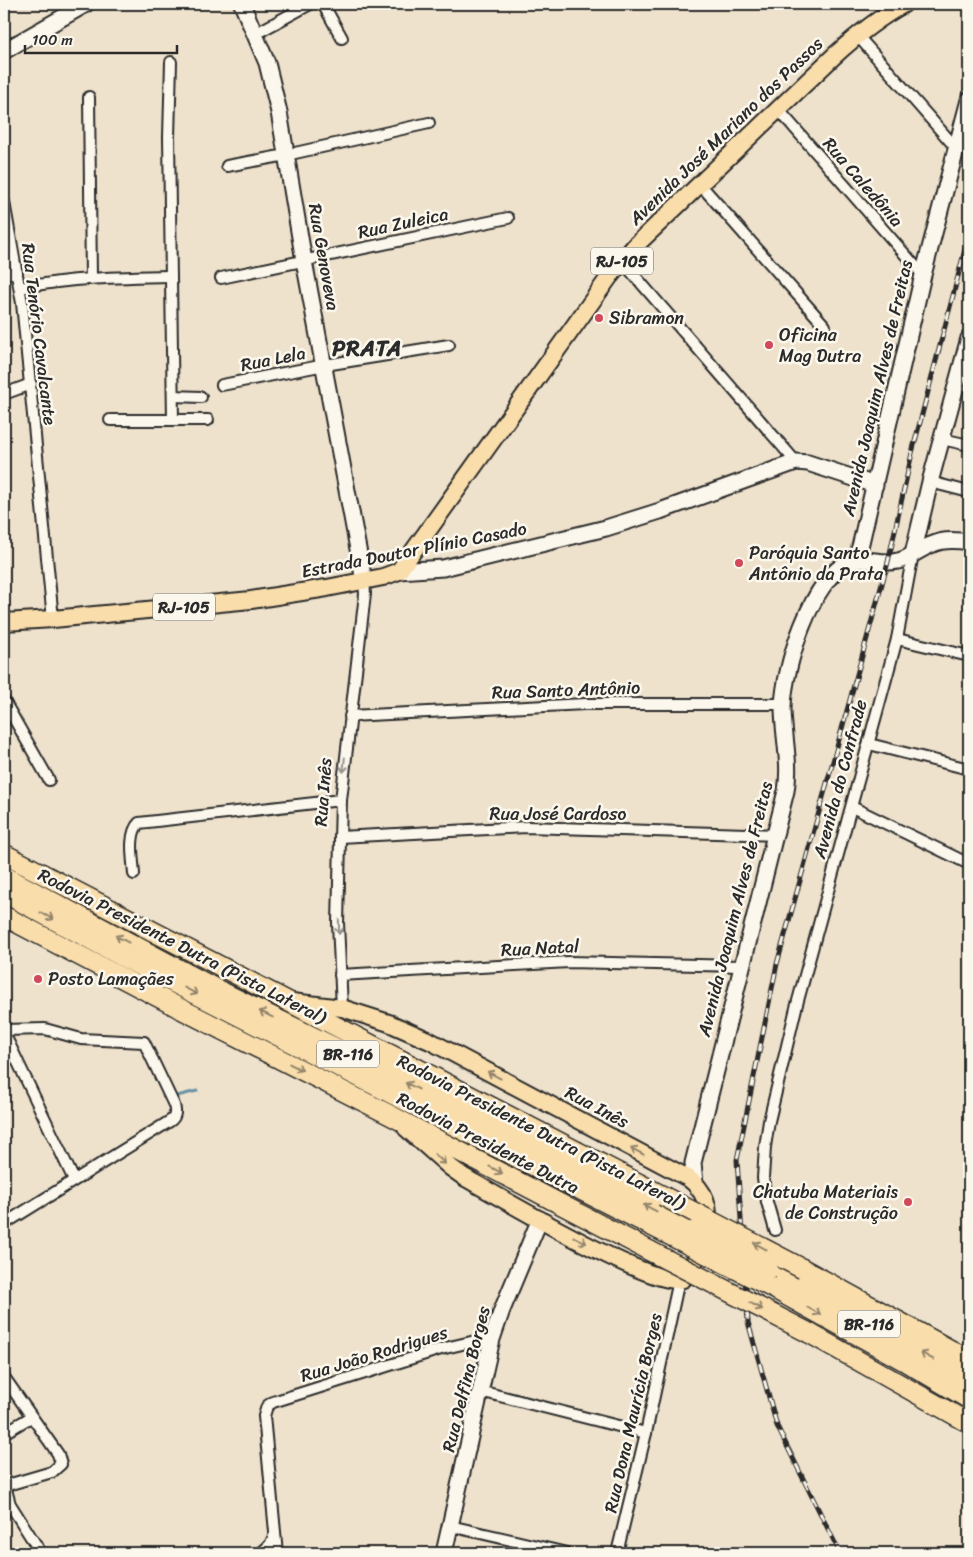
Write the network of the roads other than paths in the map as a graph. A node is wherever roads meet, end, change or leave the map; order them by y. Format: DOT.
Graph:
graph roads {
  1 [pos="86,4"];
  2 [pos="242,4"];
  3 [pos="310,4"];
  4 [pos="323,4"];
  5 [pos="904,4"];
  6 [pos="255,34"];
  7 [pos="857,35"];
  8 [pos="342,38"];
  9 [pos="4,51"];
  10 [pos="170,62"];
  11 [pos="89,97"];
  12 [pos="969,100"];
  13 [pos="778,109"];
  14 [pos="429,123"];
  15 [pos="956,149"];
  16 [pos="286,155"];
  17 [pos="227,166"];
  18 [pos="699,183"];
  19 [pos="4,202"];
  20 [pos="508,218"];
  21 [pos="304,261"];
  22 [pos="622,261"];
  23 [pos="17,272"];
  24 [pos="4,274"];
  25 [pos="923,275"];
  26 [pos="171,276"];
  27 [pos="91,278"];
  28 [pos="220,278"];
  29 [pos="20,288"];
  30 [pos="825,326"];
  31 [pos="969,338"];
  32 [pos="449,345"];
  33 [pos="325,365"];
  34 [pos="966,365"];
  35 [pos="31,384"];
  36 [pos="222,385"];
  37 [pos="4,394"];
  38 [pos="173,396"];
  39 [pos="200,397"];
  40 [pos="110,420"];
  41 [pos="173,420"];
  42 [pos="208,420"];
  43 [pos="942,439"];
  44 [pos="969,445"];
  45 [pos="796,462"];
  46 [pos="930,482"];
  47 [pos="875,485"];
  48 [pos="969,492"];
  49 [pos="969,542"];
  50 [pos="913,554"];
  51 [pos="857,560"];
  52 [pos="399,571"];
  53 [pos="364,580"];
  54 [pos="52,620"];
  55 [pos="4,622"];
  56 [pos="897,639"];
  57 [pos="969,656"];
  58 [pos="4,701"];
  59 [pos="784,704"];
  60 [pos="350,716"];
  61 [pos="869,744"];
  62 [pos="969,769"];
  63 [pos="49,780"];
  64 [pos="341,800"];
  65 [pos="852,807"];
  66 [pos="776,835"];
  67 [pos="340,837"];
  68 [pos="4,854"];
  69 [pos="969,864"];
  70 [pos="134,874"];
  71 [pos="4,876"];
  72 [pos="4,893"];
  73 [pos="4,916"];
  74 [pos="742,966"];
  75 [pos="340,975"];
  76 [pos="290,1002"];
  77 [pos="342,1008"];
  78 [pos="4,1032"];
  79 [pos="390,1115"];
  80 [pos="693,1163"];
  81 [pos="677,1171"];
  82 [pos="74,1180"];
  83 [pos="695,1183"];
  84 [pos="540,1219"];
  85 [pos="4,1224"];
  86 [pos="775,1230"];
  87 [pos="691,1238"];
  88 [pos="769,1279"];
  89 [pos="679,1280"];
  90 [pos="492,1339"];
  91 [pos="969,1360"];
  92 [pos="858,1362"];
  93 [pos="4,1377"];
  94 [pos="969,1380"];
  95 [pos="480,1391"];
  96 [pos="969,1399"];
  97 [pos="31,1417"];
  98 [pos="969,1423"];
  99 [pos="4,1433"];
  100 [pos="646,1433"];
  101 [pos="969,1436"];
  102 [pos="5,1486"];
  103 [pos="450,1526"];
  104 [pos="274,1536"];
  105 [pos="41,1553"];
  106 [pos="261,1553"];
  107 [pos="277,1553"];
  108 [pos="444,1553"];
  109 [pos="567,1553"];
  110 [pos="617,1553"];
  1 -- 9 [label="street"];
  2 -- 6 [label="street, Rua Genoveva"];
  3 -- 6 [label="street"];
  4 -- 8 [label="street"];
  5 -- 7 [label="main road, Avenida José Mariano dos Passos / RJ-105"];
  6 -- 16 [label="street, Rua Genoveva"];
  7 -- 13 [label="main road, Avenida José Mariano dos Passos / RJ-105"];
  7 -- 15 [label="street"];
  10 -- 26 [label="street"];
  11 -- 27 [label="street"];
  12 -- 15 [label="street, Avenida Joaquim Alves de Freitas"];
  13 -- 18 [label="main road, Avenida José Mariano dos Passos / RJ-105"];
  13 -- 25 [label="street, Rua Caledônia"];
  14 -- 16 [label="street"];
  15 -- 25 [label="street, Avenida Joaquim Alves de Freitas"];
  16 -- 17 [label="street"];
  16 -- 21 [label="street, Rua Genoveva"];
  18 -- 22 [label="main road, Avenida José Mariano dos Passos / RJ-105"];
  18 -- 30 [label="street"];
  19 -- 23 [label="street, Rua Tenório Cavalcante"];
  20 -- 21 [label="street, Rua Zuleica"];
  21 -- 28 [label="street, Rua Zuleica"];
  21 -- 33 [label="street, Rua Genoveva"];
  22 -- 45 [label="street"];
  22 -- 52 [label="main road, Avenida José Mariano dos Passos / RJ-105"];
  23 -- 24 [label="street"];
  23 -- 29 [label="street, Rua Tenório Cavalcante"];
  25 -- 47 [label="street, Avenida Joaquim Alves de Freitas"];
  26 -- 27 [label="street"];
  26 -- 38 [label="street"];
  27 -- 29 [label="street"];
  29 -- 35 [label="street, Rua Tenório Cavalcante"];
  31 -- 34 [label="street, Avenida do Confrade"];
  32 -- 33 [label="street, Rua Lela"];
  33 -- 36 [label="street, Rua Lela"];
  33 -- 53 [label="street, Rua Genoveva"];
  34 -- 43 [label="street, Avenida do Confrade"];
  35 -- 37 [label="street"];
  35 -- 54 [label="street, Rua Tenório Cavalcante"];
  38 -- 39 [label="street"];
  38 -- 41 [label="street"];
  40 -- 41 [label="street"];
  41 -- 42 [label="street"];
  43 -- 44 [label="street"];
  43 -- 46 [label="street, Avenida do Confrade"];
  45 -- 47 [label="street"];
  45 -- 52 [label="street, Estrada Doutor Plínio Casado"];
  46 -- 48 [label="street"];
  46 -- 50 [label="street, Avenida do Confrade"];
  47 -- 51 [label="street, Avenida Joaquim Alves de Freitas"];
  49 -- 50 [label="street"];
  50 -- 51 [label="street"];
  50 -- 56 [label="street, Avenida do Confrade"];
  51 -- 59 [label="street, Avenida Joaquim Alves de Freitas"];
  52 -- 53 [label="main road, Estrada Doutor Plínio Casado / RJ-105"];
  53 -- 54 [label="main road, Estrada Doutor Plínio Casado / RJ-105"];
  53 -- 60 [label="street, Rua Inês"];
  54 -- 55 [label="main road, Estrada Doutor Plínio Casado / RJ-105"];
  56 -- 57 [label="street"];
  56 -- 61 [label="street, Avenida do Confrade"];
  58 -- 63 [label="street"];
  59 -- 60 [label="street, Rua Santo Antônio"];
  59 -- 66 [label="street, Avenida Joaquim Alves de Freitas"];
  60 -- 64 [label="street, Rua Inês, one-way"];
  61 -- 62 [label="street"];
  61 -- 65 [label="street, Avenida do Confrade"];
  64 -- 67 [label="street, Rua Inês"];
  64 -- 70 [label="street"];
  65 -- 69 [label="street"];
  65 -- 86 [label="street, Avenida do Confrade"];
  66 -- 67 [label="street, Rua José Cardoso"];
  66 -- 74 [label="street, Avenida Joaquim Alves de Freitas"];
  67 -- 75 [label="street, Rua Inês, one-way"];
  68 -- 76 [label="highway, Rodovia Presidente Dutra (Pista Lateral) / BR-116"];
  87 -- 71 [label="highway, Rodovia Presidente Dutra / BR-116, one-way"];
  72 -- 87 [label="highway, Rodovia Presidente Dutra / BR-116, one-way"];
  73 -- 79 [label="highway, BR-116, one-way"];
  74 -- 75 [label="street, Rua Natal"];
  74 -- 80 [label="street, Avenida Joaquim Alves de Freitas"];
  75 -- 77 [label="street, Rua Inês"];
  76 -- 77 [label="main road, Rua Inês"];
  91 -- 76 [label="highway, Rodovia Presidente Dutra (Pista Lateral) / BR-116, one-way, bridge"];
  81 -- 77 [label="main road, Rua Inês, one-way"];
  78 -- 82 [label="street"];
  78 -- 82 [label="street"];
  79 -- 84 [label="main road, one-way"];
  79 -- 92 [label="highway, BR-116, one-way, bridge"];
  80 -- 81 [label="street"];
  80 -- 83 [label="street, Avenida Joaquim Alves de Freitas"];
  81 -- 83 [label="main road, Rua Inês"];
  82 -- 85 [label="street"];
  83 -- 89 [label="main road, Avenida Joaquim Alves de Freitas"];
  84 -- 89 [label="main road, one-way"];
  84 -- 90 [label="street, Rua Delfina Borges"];
  87 -- 88 [label="highway, Rodovia Presidente Dutra / BR-116, bridge"];
  94 -- 88 [label="highway, Rodovia Presidente Dutra / BR-116, one-way"];
  88 -- 96 [label="highway, Rodovia Presidente Dutra / BR-116, one-way"];
  89 -- 100 [label="street, Rua Dona Maurícia Borges"];
  90 -- 95 [label="street, Rua Delfina Borges"];
  90 -- 104 [label="street, Rua João Rodrigues"];
  92 -- 98 [label="highway, BR-116"];
  92 -- 101 [label="highway"];
  93 -- 97 [label="street"];
  95 -- 100 [label="street"];
  95 -- 103 [label="street, Rua Delfina Borges"];
  97 -- 99 [label="street"];
  97 -- 102 [label="street"];
  100 -- 110 [label="street, Rua Dona Maurícia Borges"];
  102 -- 105 [label="street"];
  103 -- 108 [label="street, Rua Delfina Borges"];
  103 -- 109 [label="street"];
  104 -- 106 [label="street"];
  104 -- 107 [label="street"];
}
